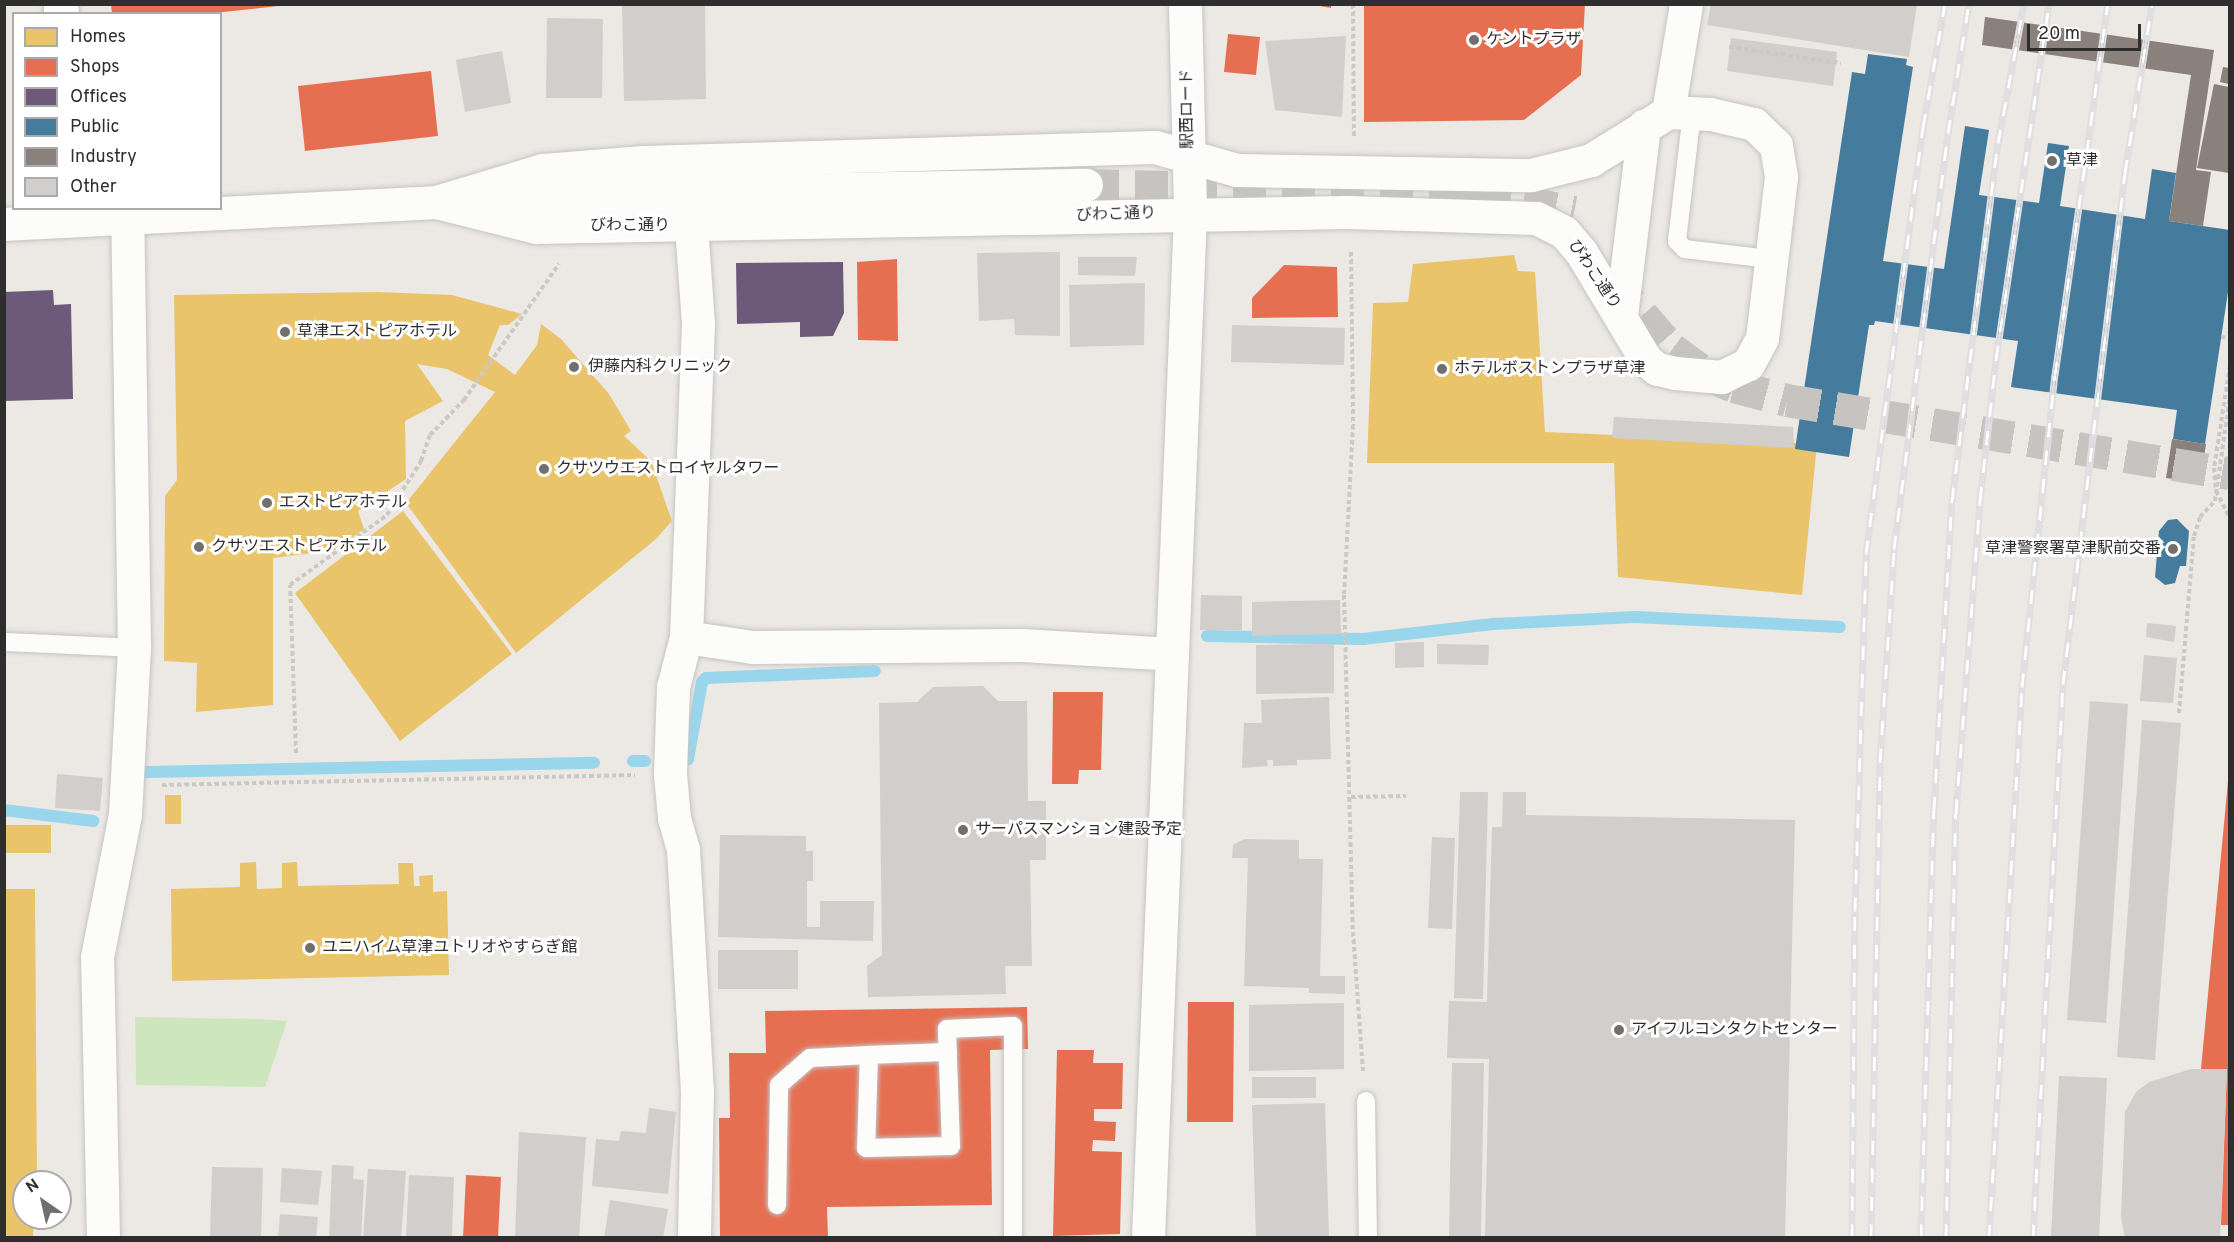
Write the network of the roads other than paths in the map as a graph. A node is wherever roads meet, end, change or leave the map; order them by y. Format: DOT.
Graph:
graph roads {
  1 [pos="1185,4"];
  2 [pos="1686,4"];
  3 [pos="1668,116"];
  4 [pos="1189,156"];
  5 [pos="1086,185"];
  6 [pos="436,202"];
  7 [pos="1190,213"];
  8 [pos="64,216"];
  9 [pos="127,220"];
  10 [pos="4,224"];
  11 [pos="691,226"];
  12 [pos="1770,259"];
  13 [pos="1621,316"];
  14 [pos="686,637"];
  15 [pos="4,642"];
  16 [pos="134,648"];
  17 [pos="1172,654"];
  18 [pos="948,1052"];
  19 [pos="869,1055"];
  20 [pos="1366,1101"];
  21 [pos="777,1205"];
  22 [pos="103,1238"];
  23 [pos="694,1238"];
  24 [pos="1013,1238"];
  25 [pos="1148,1238"];
  26 [pos="1368,1238"];
  1 -- 4 [label="street, 駅西ロード"];
  2 -- 3 [label="street"];
  3 -- 4 [label="street, びわこ通り"];
  3 -- 12 [label="lane"];
  3 -- 12 [label="street"];
  3 -- 13 [label="street"];
  4 -- 6 [label="street, びわこ通り"];
  4 -- 7 [label="street, 駅西ロード"];
  5 -- 6 [label="street"];
  6 -- 9 [label="street, びわこ通り"];
  6 -- 11 [label="street, びわこ通り"];
  7 -- 11 [label="street, びわこ通り"];
  7 -- 13 [label="street, びわこ通り"];
  7 -- 17 [label="street, 駅西ロード"];
  8 -- 9 [label="street, びわこ通り"];
  8 -- 10 [label="street, びわこ通り"];
  9 -- 16 [label="street"];
  11 -- 14 [label="street"];
  12 -- 13 [label="street, びわこ通り"];
  14 -- 17 [label="street"];
  14 -- 23 [label="street"];
  15 -- 16 [label="lane"];
  16 -- 22 [label="street"];
  17 -- 25 [label="street, 駅西ロード"];
  18 -- 19 [label="lane"];
  18 -- 19 [label="lane"];
  18 -- 24 [label="lane"];
  19 -- 21 [label="lane"];
  20 -- 26 [label="lane"];
}
